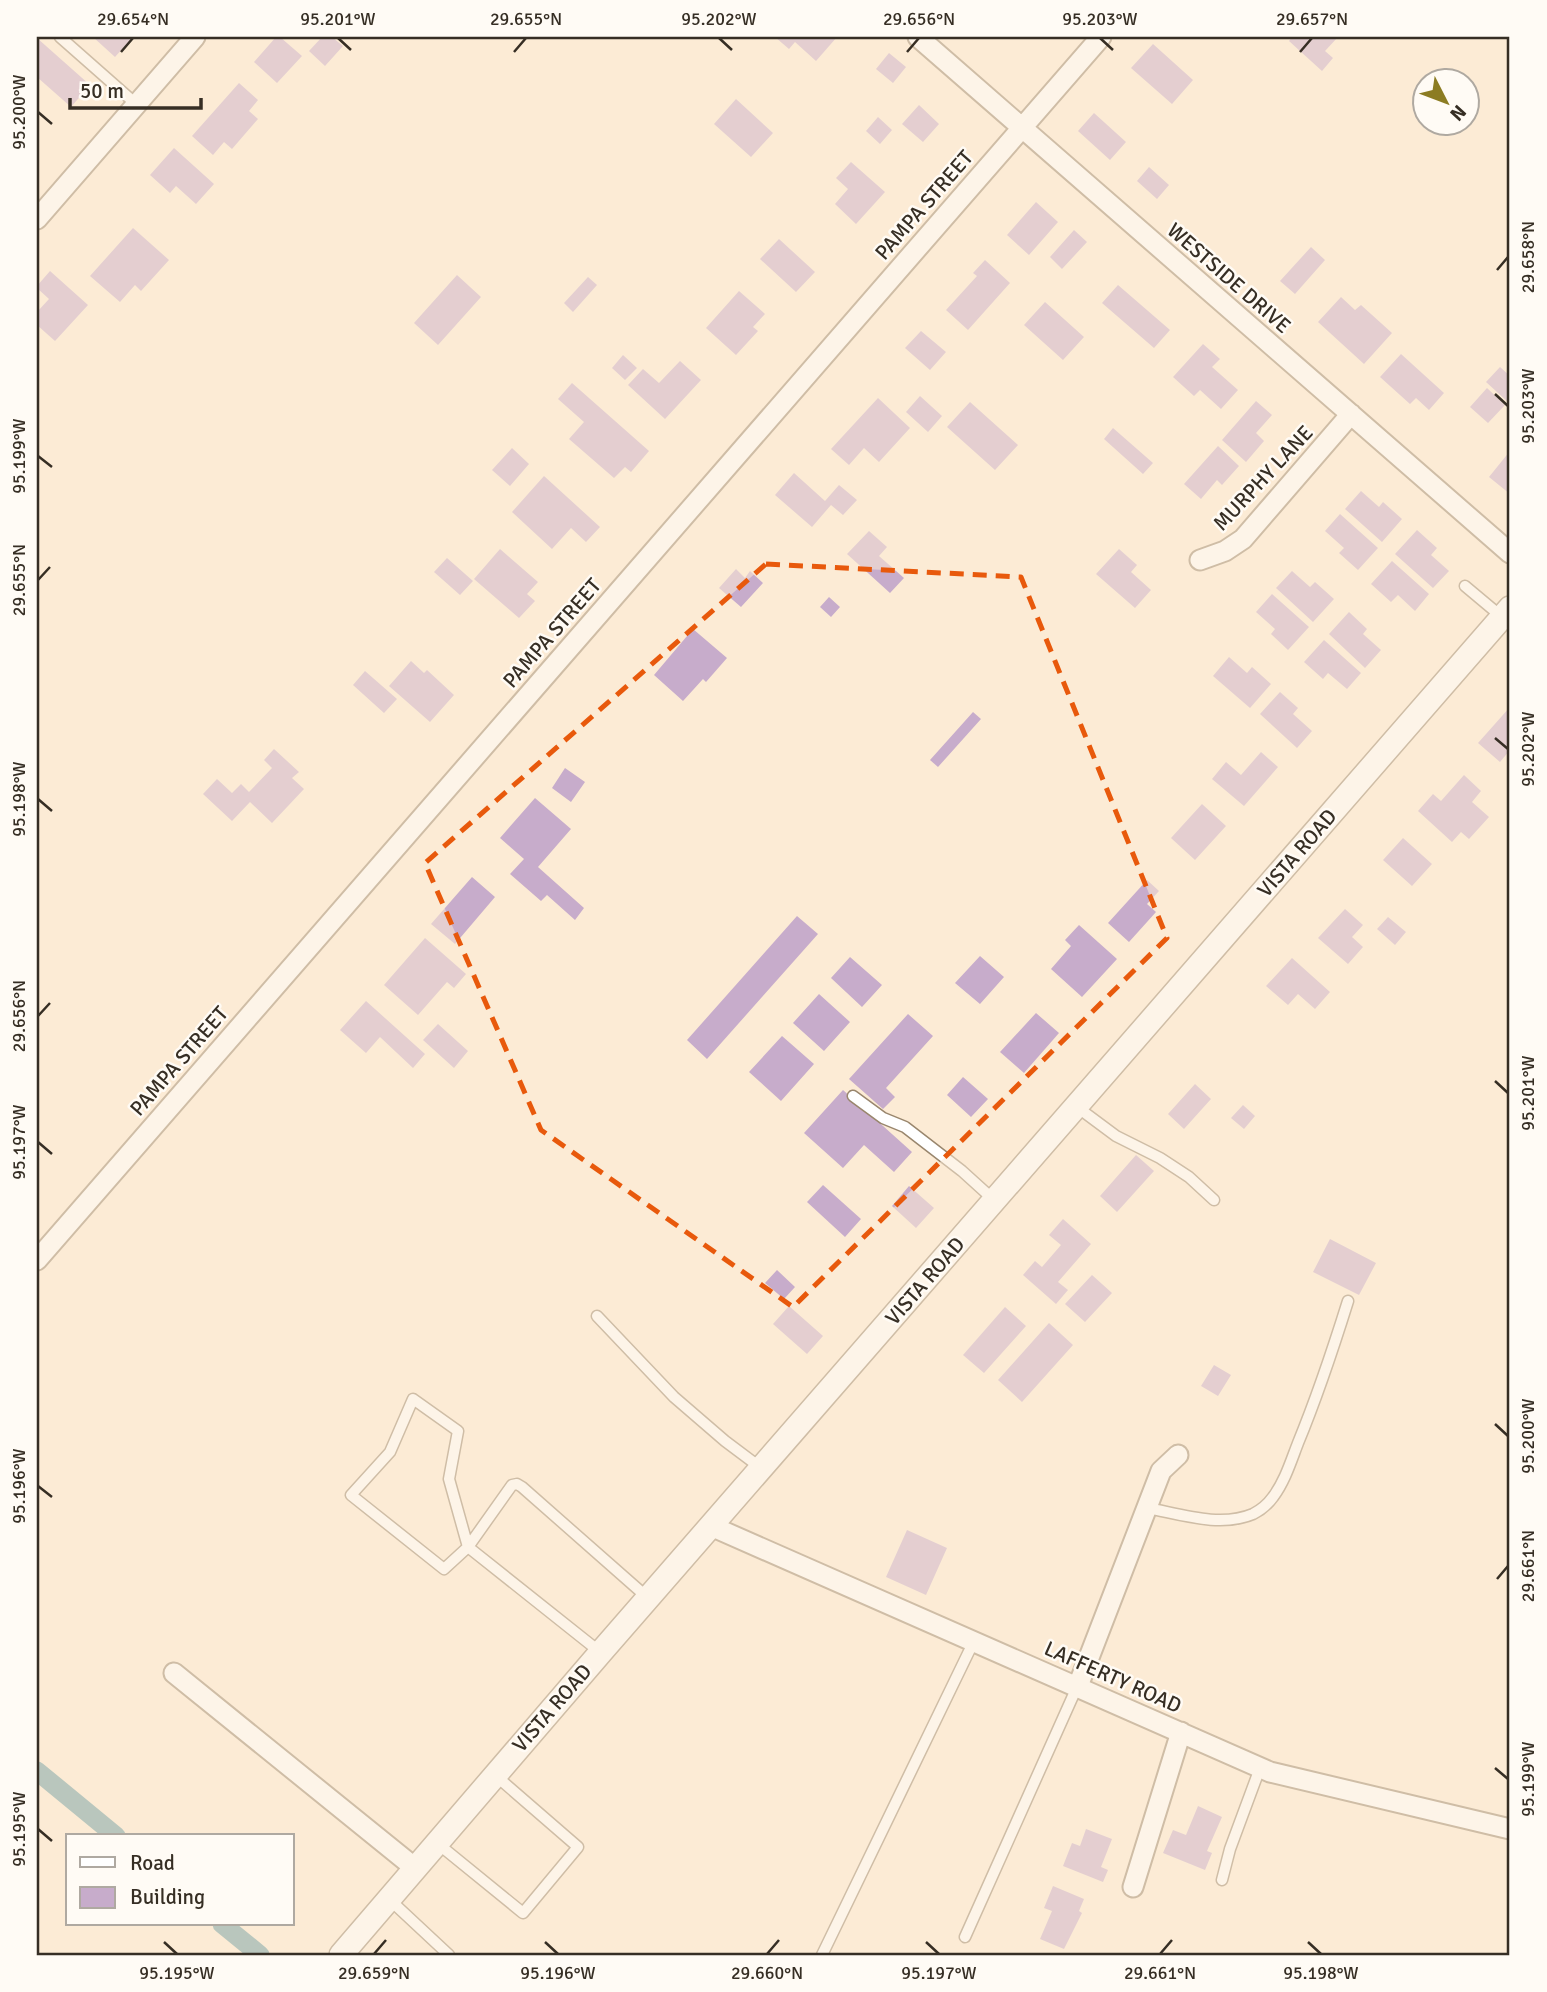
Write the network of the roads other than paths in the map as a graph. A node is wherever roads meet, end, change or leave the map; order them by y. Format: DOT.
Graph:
graph roads {
  1 [pos="60,37"];
  2 [pos="195,37"];
  3 [pos="918,37"];
  4 [pos="1101,37"];
  5 [pos="136,104"];
  6 [pos="1022,127"];
  7 [pos="37,219"];
  8 [pos="1351,414"];
  9 [pos="1510,553"];
  10 [pos="1200,560"];
  11 [pos="1465,586"];
  12 [pos="1506,613"];
  13 [pos="853,1096"];
  14 [pos="1076,1107"];
  15 [pos="1214,1200"];
  16 [pos="994,1201"];
  17 [pos="37,1260"];
  18 [pos="1348,1301"];
  19 [pos="597,1316"];
  20 [pos="1178,1455"];
  21 [pos="761,1468"];
  22 [pos="1147,1508"];
  23 [pos="711,1526"];
  24 [pos="468,1547"];
  25 [pos="648,1598"];
  26 [pos="974,1641"];
  27 [pos="601,1652"];
  28 [pos="174,1673"];
  29 [pos="1078,1686"];
  30 [pos="1181,1732"];
  31 [pos="1260,1768"];
  32 [pos="495,1775"];
  33 [pos="1510,1829"];
  34 [pos="436,1843"];
  35 [pos="415,1868"];
  36 [pos="1222,1880"];
  37 [pos="1133,1887"];
  38 [pos="389,1899"];
  39 [pos="965,1937"];
  40 [pos="341,1955"];
  41 [pos="449,1955"];
  42 [pos="822,1955"];
  1 -- 5 [label="lane"];
  2 -- 5 [label="street"];
  3 -- 6 [label="street, WESTSIDE DRIVE"];
  4 -- 6 [label="street, PAMPA STREET"];
  5 -- 7 [label="street"];
  6 -- 8 [label="street, WESTSIDE DRIVE"];
  6 -- 17 [label="street, PAMPA STREET"];
  8 -- 9 [label="street, WESTSIDE DRIVE"];
  8 -- 10 [label="street, MURPHY LANE"];
  11 -- 12 [label="lane"];
  12 -- 14 [label="street, VISTA ROAD"];
  13 -- 16 [label="lane"];
  14 -- 15 [label="lane"];
  14 -- 16 [label="street, VISTA ROAD"];
  16 -- 21 [label="street, VISTA ROAD"];
  18 -- 22 [label="lane"];
  19 -- 21 [label="lane"];
  20 -- 22 [label="street"];
  21 -- 23 [label="street, VISTA ROAD"];
  22 -- 29 [label="street"];
  23 -- 25 [label="street, VISTA ROAD"];
  23 -- 26 [label="street, LAFFERTY ROAD"];
  24 -- 24 [label="lane"];
  24 -- 25 [label="lane"];
  24 -- 27 [label="lane"];
  25 -- 27 [label="street, VISTA ROAD"];
  26 -- 29 [label="street, LAFFERTY ROAD"];
  26 -- 42 [label="lane"];
  27 -- 32 [label="street, VISTA ROAD"];
  28 -- 35 [label="street"];
  29 -- 30 [label="street, LAFFERTY ROAD"];
  29 -- 39 [label="lane"];
  30 -- 31 [label="street, LAFFERTY ROAD"];
  30 -- 37 [label="street"];
  31 -- 33 [label="street, LAFFERTY ROAD"];
  31 -- 36 [label="lane"];
  32 -- 34 [label="street, VISTA ROAD"];
  32 -- 34 [label="lane"];
  34 -- 35 [label="street, VISTA ROAD"];
  35 -- 38 [label="street, VISTA ROAD"];
  38 -- 40 [label="street, VISTA ROAD"];
  38 -- 41 [label="lane"];
}
